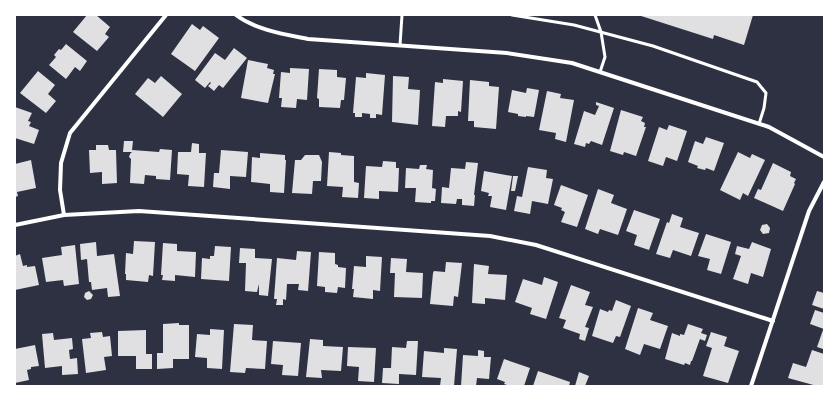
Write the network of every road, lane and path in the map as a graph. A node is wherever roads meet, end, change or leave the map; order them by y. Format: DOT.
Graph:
graph roads {
  1 [pos="166,15"];
  2 [pos="236,15"];
  3 [pos="402,15"];
  4 [pos="512,15"];
  5 [pos="595,15"];
  6 [pos="601,32"];
  7 [pos="400,45"];
  8 [pos="600,72"];
  9 [pos="759,124"];
  10 [pos="824,157"];
  11 [pos="824,182"];
  12 [pos="64,215"];
  13 [pos="15,226"];
  14 [pos="773,321"];
  15 [pos="752,386"];
  1 -- 12 [label="street"];
  2 -- 7 [label="street"];
  3 -- 7 [label="lane"];
  4 -- 6 [label="lane"];
  5 -- 6 [label="lane"];
  6 -- 8 [label="lane"];
  6 -- 9 [label="lane"];
  7 -- 8 [label="street"];
  8 -- 9 [label="street"];
  9 -- 10 [label="street"];
  11 -- 14 [label="street"];
  12 -- 13 [label="street"];
  12 -- 14 [label="street"];
  14 -- 15 [label="street"];
}
